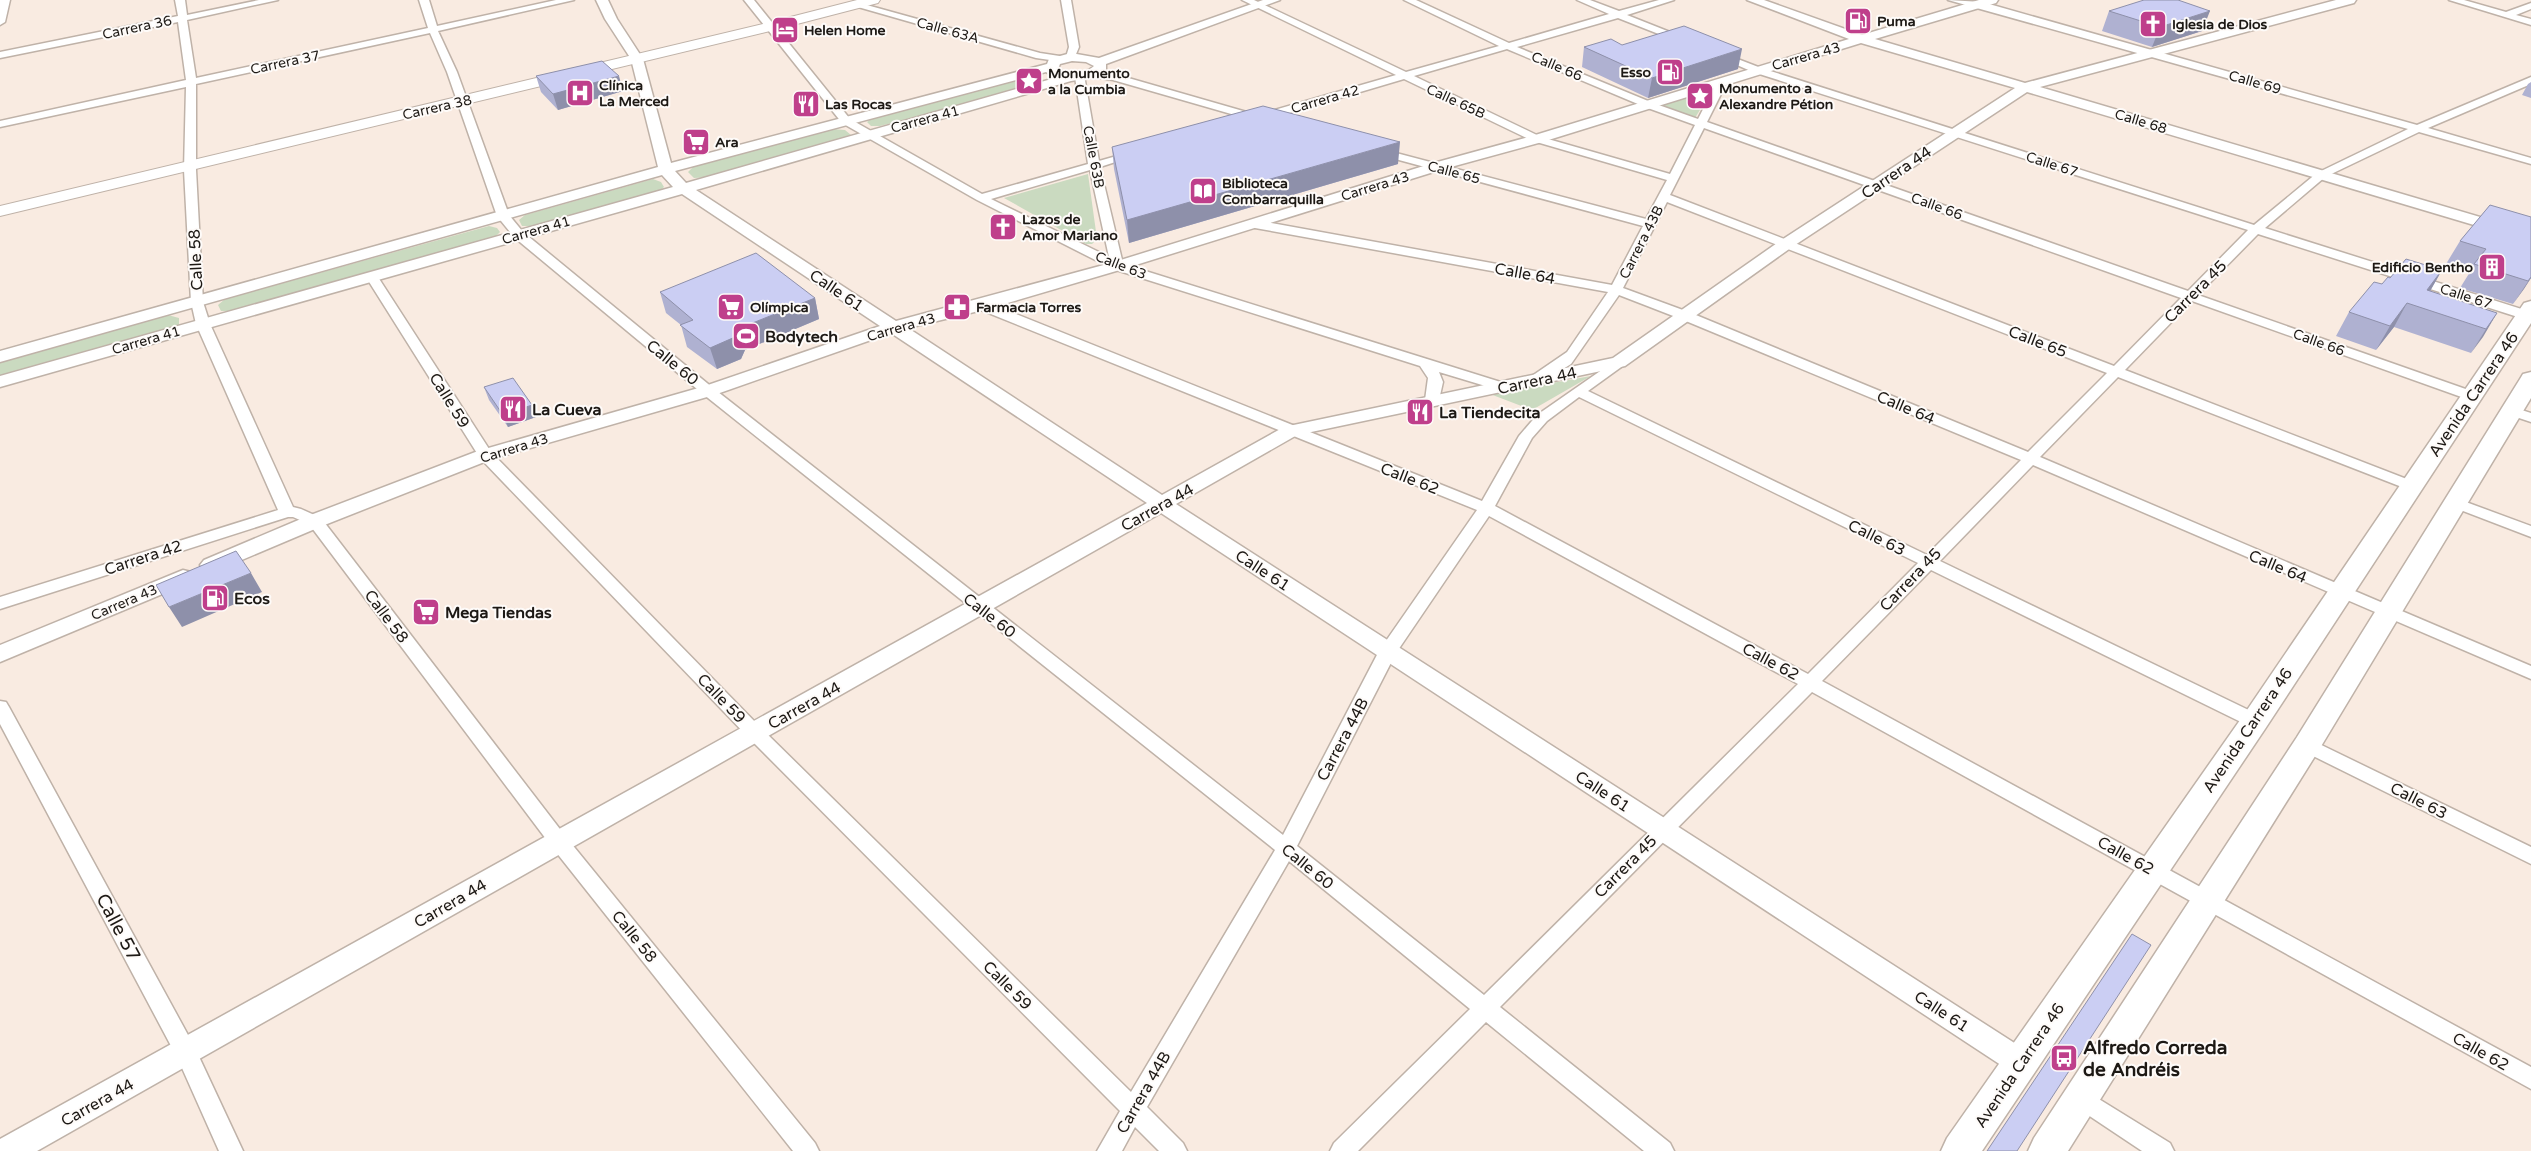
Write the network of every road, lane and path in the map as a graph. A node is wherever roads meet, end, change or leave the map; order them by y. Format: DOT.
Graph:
graph roads {
  1 [pos="180,0"];
  2 [pos="273,0"];
  3 [pos="424,0"];
  4 [pos="569,0"];
  5 [pos="602,0"];
  6 [pos="749,0"];
  7 [pos="873,0"];
  8 [pos="1066,0"];
  9 [pos="1248,0"];
  10 [pos="1274,0"];
  11 [pos="1409,0"];
  12 [pos="1582,0"];
  13 [pos="1670,0"];
  14 [pos="1752,0"];
  15 [pos="1953,0"];
  16 [pos="1992,0"];
  17 [pos="2350,0"];
  18 [pos="2454,0"];
  19 [pos="5,1"];
  20 [pos="1976,2"];
  21 [pos="856,5"];
  22 [pos="1259,5"];
  23 [pos="2531,6"];
  24 [pos="1619,15"];
  25 [pos="2506,15"];
  26 [pos="181,18"];
  27 [pos="0,22"];
  28 [pos="2531,22"];
  29 [pos="770,27"];
  30 [pos="433,30"];
  31 [pos="1865,40"];
  32 [pos="1693,45"];
  33 [pos="1510,47"];
  34 [pos="1711,52"];
  35 [pos="2153,52"];
  36 [pos="1070,54"];
  37 [pos="0,55"];
  38 [pos="1039,56"];
  39 [pos="637,59"];
  40 [pos="1051,66"];
  41 [pos="1088,69"];
  42 [pos="1757,70"];
  43 [pos="1403,77"];
  44 [pos="2531,80"];
  45 [pos="191,82"];
  46 [pos="1722,82"];
  47 [pos="2026,87"];
  48 [pos="461,101"];
  49 [pos="1649,105"];
  50 [pos="1257,118"];
  51 [pos="846,121"];
  52 [pos="1275,123"];
  53 [pos="0,124"];
  54 [pos="1238,124"];
  55 [pos="1701,124"];
  56 [pos="2417,129"];
  57 [pos="1954,133"];
  58 [pos="869,135"];
  59 [pos="1537,140"];
  60 [pos="1369,149"];
  61 [pos="1142,151"];
  62 [pos="2531,161"];
  63 [pos="190,165"];
  64 [pos="1094,165"];
  65 [pos="1435,167"];
  66 [pos="666,169"];
  67 [pos="2321,175"];
  68 [pos="1673,178"];
  69 [pos="1878,185"];
  70 [pos="683,188"];
  71 [pos="1664,197"];
  72 [pos="981,198"];
  73 [pos="0,211"];
  74 [pos="503,216"];
  75 [pos="1255,224"];
  76 [pos="1650,224"];
  77 [pos="2256,229"];
  78 [pos="519,235"];
  79 [pos="2531,237"];
  80 [pos="1786,244"];
  81 [pos="1117,266"];
  82 [pos="372,277"];
  83 [pos="1616,290"];
  84 [pos="2190,296"];
  85 [pos="197,302"];
  86 [pos="981,305"];
  87 [pos="2528,311"];
  88 [pos="1686,316"];
  89 [pos="203,324"];
  90 [pos="893,327"];
  91 [pos="0,356"];
  92 [pos="1422,360"];
  93 [pos="1619,362"];
  94 [pos="2115,371"];
  95 [pos="2531,379"];
  96 [pos="1534,380"];
  97 [pos="0,382"];
  98 [pos="1502,387"];
  99 [pos="708,391"];
  100 [pos="1579,392"];
  101 [pos="2472,396"];
  102 [pos="1432,400"];
  103 [pos="2521,414"];
  104 [pos="1291,432"];
  105 [pos="485,455"];
  106 [pos="2029,458"];
  107 [pos="2412,486"];
  108 [pos="2455,503"];
  109 [pos="1162,504"];
  110 [pos="1486,508"];
  111 [pos="287,512"];
  112 [pos="315,521"];
  113 [pos="2531,532"];
  114 [pos="1927,561"];
  115 [pos="2340,592"];
  116 [pos="0,603"];
  117 [pos="979,607"];
  118 [pos="2388,613"];
  119 [pos="1388,651"];
  120 [pos="0,654"];
  121 [pos="2531,673"];
  122 [pos="1810,683"];
  123 [pos="0,707"];
  124 [pos="2255,721"];
  125 [pos="755,733"];
  126 [pos="2307,744"];
  127 [pos="1661,829"];
  128 [pos="559,842"];
  129 [pos="1286,848"];
  130 [pos="2531,856"];
  131 [pos="2152,869"];
  132 [pos="2206,900"];
  133 [pos="1484,1008"];
  134 [pos="186,1053"];
  135 [pos="2020,1062"];
  136 [pos="2531,1078"];
  137 [pos="2081,1098"];
  138 [pos="1133,1109"];
  139 [pos="8,1151"];
  140 [pos="231,1151"];
  141 [pos="807,1151"];
  142 [pos="1109,1151"];
  143 [pos="1175,1151"];
  144 [pos="1342,1151"];
  145 [pos="1662,1151"];
  146 [pos="1960,1151"];
  147 [pos="2047,1151"];
  148 [pos="2162,1151"];
  1 -- 26 [label="street, Calle 58"];
  2 -- 26 [label="street, Carrera 36"];
  3 -- 30 [label="street, Calle 60"];
  4 -- 30 [label="street, Carrera 37"];
  5 -- 39 [label="street, Calle 61"];
  6 -- 29 [label="street, Calle 63"];
  7 -- 21 [label="main road, Carrera 38"];
  8 -- 36 [label="street"];
  9 -- 22 [label="street, Calle 65B"];
  10 -- 22 [label="street, Carrera 41"];
  11 -- 33 [label="street, Calle 66"];
  12 -- 24 [label="street"];
  13 -- 24 [label="street, Carrera 42"];
  14 -- 31 [label="street, Calle 68"];
  15 -- 20 [label="street, Calle 69"];
  16 -- 20 [label="street, Carrera 43"];
  17 -- 35 [label="street, Carrera 44"];
  18 -- 25 [label="street"];
  19 -- 27 [label="street"];
  20 -- 31 [label="street, Carrera 43"];
  20 -- 35 [label="street, Calle 69"];
  21 -- 29 [label="main road, Carrera 38"];
  21 -- 38 [label="street, Calle 63A"];
  22 -- 41 [label="street, Carrera 41"];
  22 -- 43 [label="street, Calle 65B"];
  23 -- 25 [label="street"];
  24 -- 32 [label="street"];
  24 -- 33 [label="street, Carrera 42"];
  25 -- 28 [label="street"];
  26 -- 37 [label="street, Carrera 36"];
  26 -- 45 [label="street, Calle 58"];
  29 -- 39 [label="main road, Carrera 38"];
  29 -- 51 [label="street, Calle 63"];
  30 -- 45 [label="street, Carrera 37"];
  30 -- 48 [label="street, Calle 60"];
  31 -- 42 [label="street, Carrera 43"];
  31 -- 47 [label="street, Calle 68"];
  33 -- 43 [label="street, Carrera 42"];
  33 -- 49 [label="street, Calle 66"];
  34 -- 42 [label="street, Calle 67"];
  35 -- 47 [label="street, Carrera 44"];
  35 -- 56 [label="street, Calle 69"];
  36 -- 38 [label="street, Calle 63A"];
  36 -- 40 [label="street, Carrera 41"];
  36 -- 41 [label="street"];
  38 -- 40 [label="street, Calle 63A"];
  39 -- 48 [label="main road, Carrera 38"];
  39 -- 66 [label="street, Calle 61"];
  40 -- 41 [label="street"];
  40 -- 51 [label="street, Carrera 41"];
  41 -- 50 [label="street"];
  41 -- 58 [label="street, Carrera 41"];
  41 -- 64 [label="street, Calle 63B"];
  42 -- 46 [label="street, Carrera 43"];
  42 -- 57 [label="street, Calle 67"];
  43 -- 50 [label="street, Carrera 42"];
  43 -- 59 [label="street, Calle 65B"];
  44 -- 56 [label="street, Carrera 45"];
  45 -- 53 [label="street, Carrera 37"];
  45 -- 63 [label="street, Calle 58"];
  46 -- 49 [label="street, Carrera 43"];
  46 -- 55 [label="street, Carrera 43B"];
  47 -- 57 [label="street, Carrera 44"];
  47 -- 67 [label="street, Calle 68"];
  48 -- 63 [label="main road, Carrera 38"];
  48 -- 74 [label="street, Calle 60"];
  49 -- 55 [label="street, Calle 66"];
  49 -- 59 [label="street, Carrera 43"];
  50 -- 52 [label="street"];
  50 -- 54 [label="street, Carrera 42"];
  51 -- 58 [label="street, Calle 63"];
  51 -- 66 [label="street, Carrera 41"];
  55 -- 68 [label="street, Carrera 43B"];
  55 -- 69 [label="street, Calle 66"];
  56 -- 62 [label="street, Calle 69"];
  56 -- 67 [label="street, Carrera 45"];
  57 -- 69 [label="street, Carrera 44"];
  57 -- 77 [label="street, Calle 67"];
  58 -- 70 [label="street, Carrera 41"];
  58 -- 72 [label="street, Calle 63"];
  59 -- 65 [label="street, Carrera 43"];
  59 -- 68 [label="street, Calle 65B"];
  60 -- 65 [label="street, Calle 65"];
  61 -- 64 [label="street"];
  63 -- 73 [label="main road, Carrera 38"];
  63 -- 85 [label="street, Calle 58"];
  64 -- 72 [label="street"];
  64 -- 81 [label="street, Calle 63B"];
  65 -- 75 [label="street, Carrera 43"];
  65 -- 76 [label="street, Calle 65"];
  66 -- 70 [label="street, Calle 61"];
  66 -- 74 [label="street, Carrera 41"];
  67 -- 77 [label="street, Carrera 45"];
  67 -- 79 [label="street, Calle 68"];
  68 -- 71 [label="street, Carrera 43B"];
  69 -- 80 [label="street, Carrera 44"];
  69 -- 84 [label="street, Calle 66"];
  70 -- 78 [label="street, Carrera 41"];
  70 -- 90 [label="street, Calle 61"];
  71 -- 76 [label="street, Carrera 43B"];
  71 -- 80 [label="street, Calle 65"];
  72 -- 81 [label="street, Calle 63"];
  74 -- 78 [label="street, Calle 60"];
  74 -- 85 [label="street, Carrera 41"];
  75 -- 81 [label="street, Carrera 43"];
  75 -- 83 [label="street, Calle 64"];
  76 -- 83 [label="street, Carrera 43B"];
  77 -- 84 [label="street, Carrera 45"];
  77 -- 87 [label="street, Calle 67"];
  78 -- 82 [label="street, Carrera 41"];
  78 -- 99 [label="street, Calle 60"];
  80 -- 88 [label="street, Carrera 44"];
  80 -- 94 [label="street, Calle 65"];
  81 -- 86 [label="street, Carrera 43"];
  81 -- 92 [label="street, Calle 63"];
  82 -- 89 [label="street, Carrera 41"];
  82 -- 105 [label="street, Calle 59"];
  83 -- 88 [label="street, Calle 64"];
  83 -- 96 [label="street, Carrera 43B"];
  84 -- 94 [label="street, Carrera 45"];
  84 -- 101 [label="street, Calle 66"];
  85 -- 89 [label="street, Calle 58"];
  85 -- 91 [label="street, Carrera 41"];
  86 -- 90 [label="street, Carrera 43"];
  86 -- 104 [label="street, Calle 62"];
  87 -- 101 [label="main road, Avenida Carrera 46"];
  88 -- 93 [label="street, Carrera 44"];
  88 -- 106 [label="street, Calle 64"];
  89 -- 97 [label="street, Carrera 41"];
  89 -- 111 [label="street, Calle 58"];
  90 -- 99 [label="street, Carrera 43"];
  90 -- 109 [label="street, Calle 61"];
  92 -- 98 [label="street, Calle 63"];
  92 -- 102 [label="street"];
  93 -- 96 [label="street, Carrera 44"];
  93 -- 100 [label="street, Carrera 44B"];
  94 -- 106 [label="street, Carrera 45"];
  94 -- 107 [label="street, Calle 65"];
  95 -- 103 [label="main road"];
  96 -- 98 [label="street, Carrera 44"];
  98 -- 102 [label="street, Carrera 44"];
  99 -- 105 [label="street, Carrera 43"];
  99 -- 117 [label="street, Calle 60"];
  100 -- 110 [label="street, Carrera 44B"];
  100 -- 114 [label="street, Calle 63"];
  101 -- 107 [label="main road, Avenida Carrera 46"];
  102 -- 104 [label="street, Carrera 44"];
  103 -- 108 [label="main road"];
  104 -- 109 [label="street, Carrera 44"];
  104 -- 110 [label="street, Calle 62"];
  105 -- 112 [label="street, Carrera 43"];
  105 -- 125 [label="street, Calle 59"];
  106 -- 114 [label="street, Carrera 45"];
  106 -- 115 [label="street, Calle 64"];
  107 -- 115 [label="main road, Avenida Carrera 46"];
  108 -- 113 [label="street"];
  108 -- 118 [label="main road"];
  109 -- 117 [label="street, Carrera 44"];
  109 -- 119 [label="street, Calle 61"];
  110 -- 119 [label="street, Carrera 44B"];
  110 -- 122 [label="street, Calle 62"];
  111 -- 112 [label="street"];
  111 -- 116 [label="street, Carrera 42"];
  112 -- 120 [label="street, Carrera 43"];
  112 -- 128 [label="street, Calle 58"];
  114 -- 122 [label="street, Carrera 45"];
  114 -- 124 [label="street, Calle 63"];
  115 -- 118 [label="street, Calle 64"];
  115 -- 124 [label="main road, Avenida Carrera 46"];
  117 -- 125 [label="street, Carrera 44"];
  117 -- 129 [label="street, Calle 60"];
  118 -- 121 [label="street, Calle 64"];
  118 -- 126 [label="main road"];
  119 -- 127 [label="street, Calle 61"];
  119 -- 129 [label="street, Carrera 44B"];
  122 -- 127 [label="street, Carrera 45"];
  122 -- 131 [label="street, Calle 62"];
  123 -- 134 [label="street, Calle 57"];
  124 -- 131 [label="main road, Avenida Carrera 46"];
  125 -- 128 [label="street, Carrera 44"];
  125 -- 138 [label="street, Calle 59"];
  126 -- 130 [label="street, Calle 63"];
  126 -- 132 [label="main road"];
  127 -- 133 [label="street, Carrera 45"];
  127 -- 135 [label="street, Calle 61"];
  128 -- 134 [label="street, Carrera 44"];
  128 -- 141 [label="street, Calle 58"];
  129 -- 133 [label="street, Calle 60"];
  129 -- 138 [label="street, Carrera 44B"];
  131 -- 132 [label="street, Calle 62"];
  131 -- 135 [label="main road, Avenida Carrera 46"];
  132 -- 136 [label="street, Calle 62"];
  132 -- 137 [label="main road"];
  133 -- 144 [label="street, Carrera 45"];
  133 -- 145 [label="street, Calle 60"];
  134 -- 139 [label="street, Carrera 44"];
  134 -- 140 [label="street, Calle 57"];
  135 -- 146 [label="main road, Avenida Carrera 46"];
  137 -- 147 [label="main road"];
  137 -- 148 [label="street"];
  138 -- 142 [label="street, Carrera 44B"];
  138 -- 143 [label="street, Calle 59"];
}
